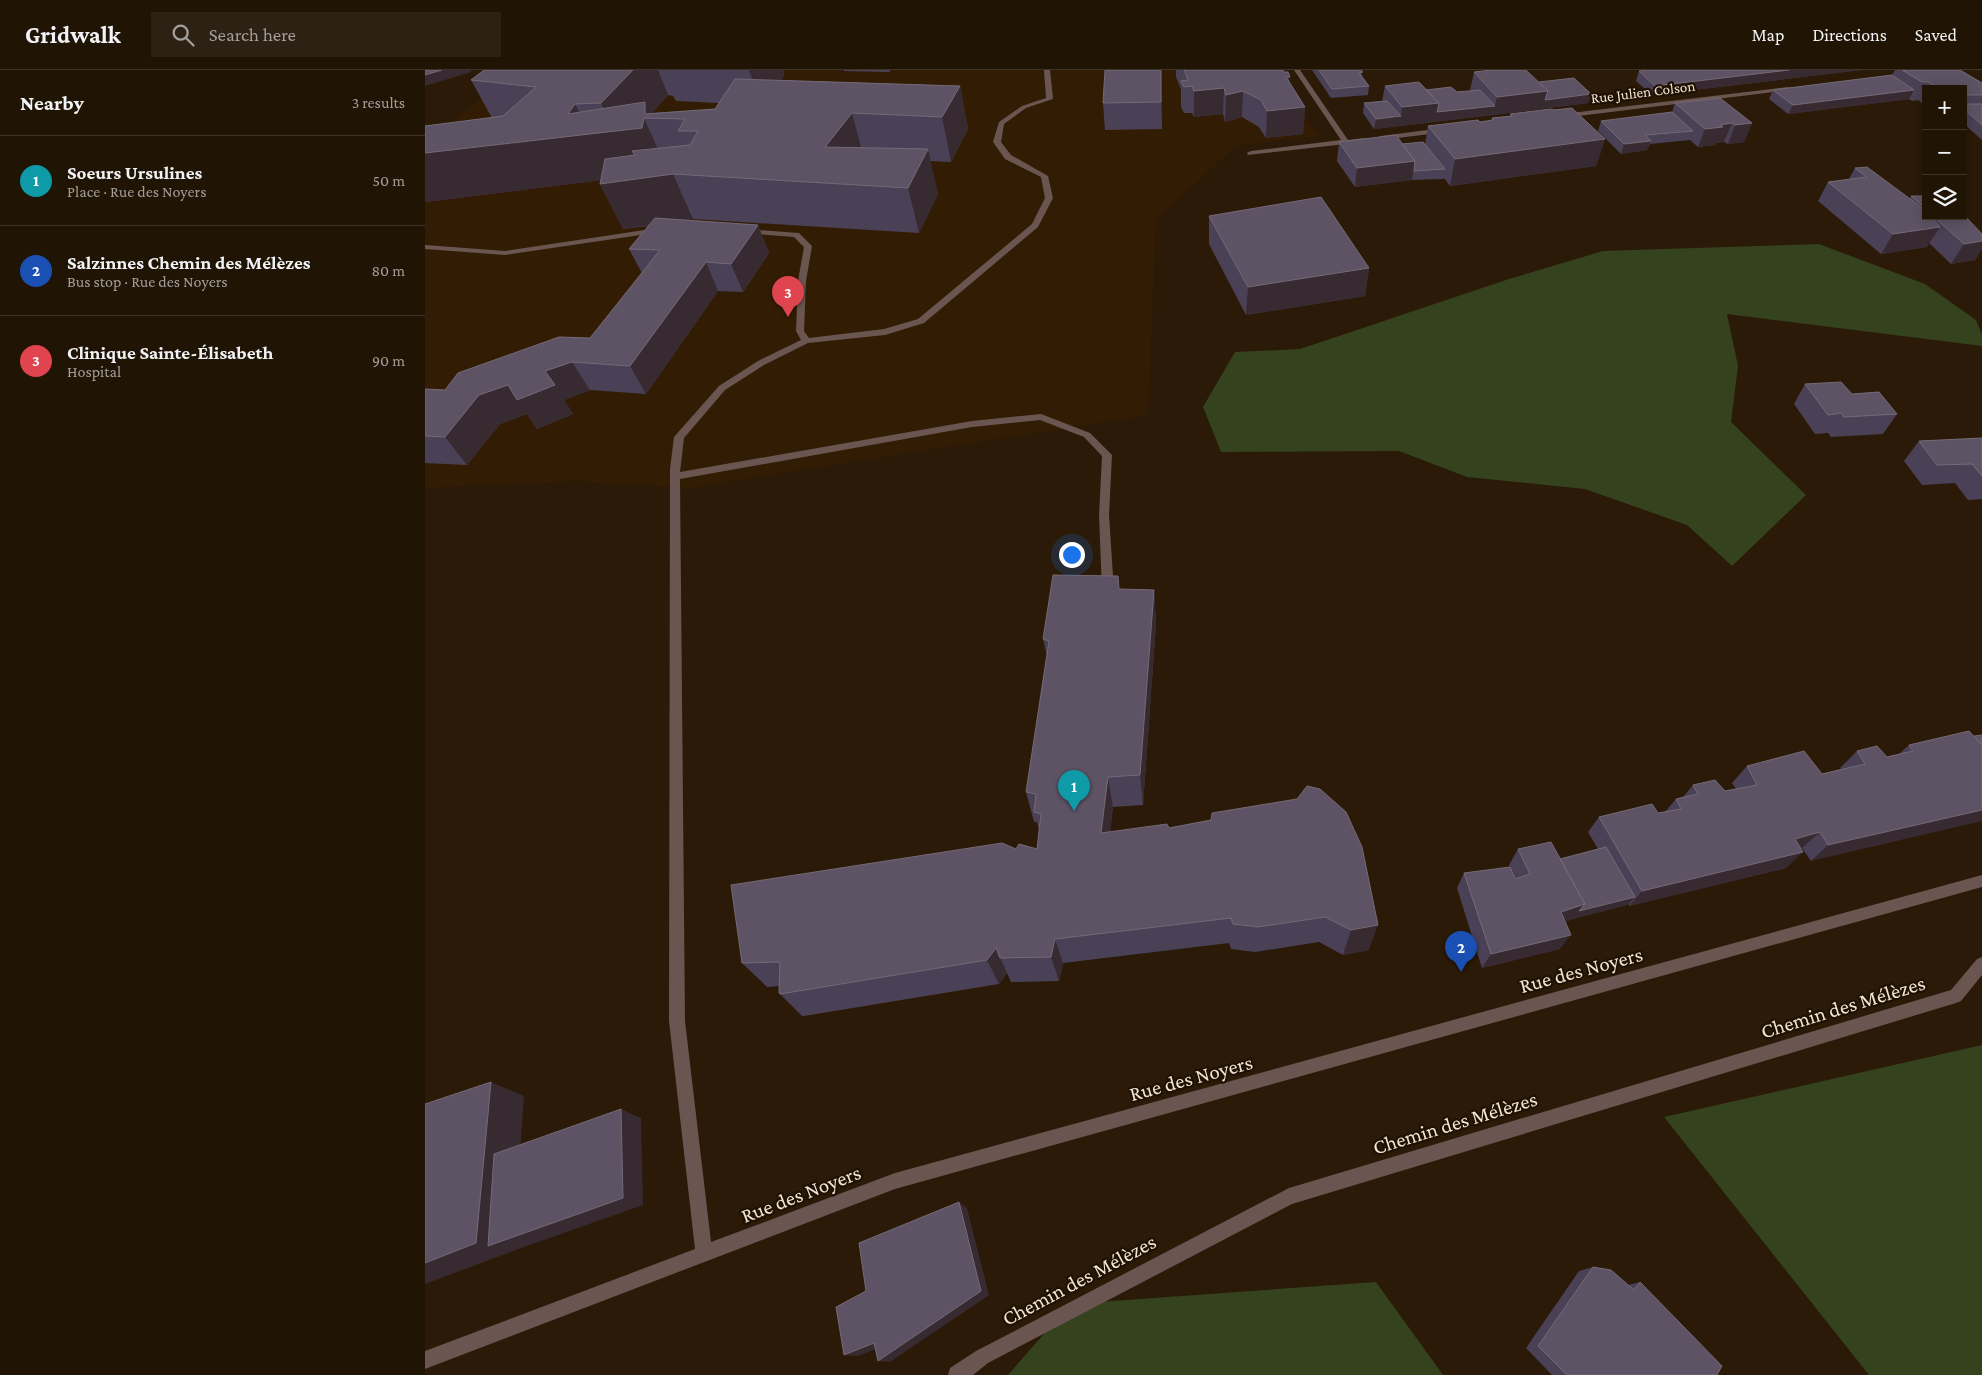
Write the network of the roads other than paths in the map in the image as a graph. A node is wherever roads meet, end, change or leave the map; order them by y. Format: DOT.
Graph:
graph roads {
  1 [pos="1047,70"];
  2 [pos="1297,70"];
  3 [pos="1797,88"];
  4 [pos="1552,117"];
  5 [pos="1454,129"];
  6 [pos="1376,138"];
  7 [pos="1366,139"];
  8 [pos="1346,142"];
  9 [pos="1251,153"];
  10 [pos="668,228"];
  11 [pos="733,230"];
  12 [pos="425,247"];
  13 [pos="806,341"];
  14 [pos="675,476"];
  15 [pos="1108,594"];
  16 [pos="1982,881"];
  17 [pos="1982,964"];
  18 [pos="704,1254"];
  19 [pos="425,1360"];
  20 [pos="957,1375"];
  1 -- 13 [label="street"];
  2 -- 8 [label="street"];
  3 -- 4 [label="street, Rue Julien Colson"];
  5 -- 6 [label="street"];
  7 -- 8 [label="street"];
  8 -- 9 [label="street"];
  10 -- 12 [label="street"];
  11 -- 13 [label="street"];
  13 -- 14 [label="street"];
  14 -- 15 [label="street"];
  14 -- 18 [label="street"];
  16 -- 18 [label="street, Rue des Noyers"];
  17 -- 20 [label="street, Chemin des Mélèzes"];
  18 -- 19 [label="street, Rue des Noyers"];
}
